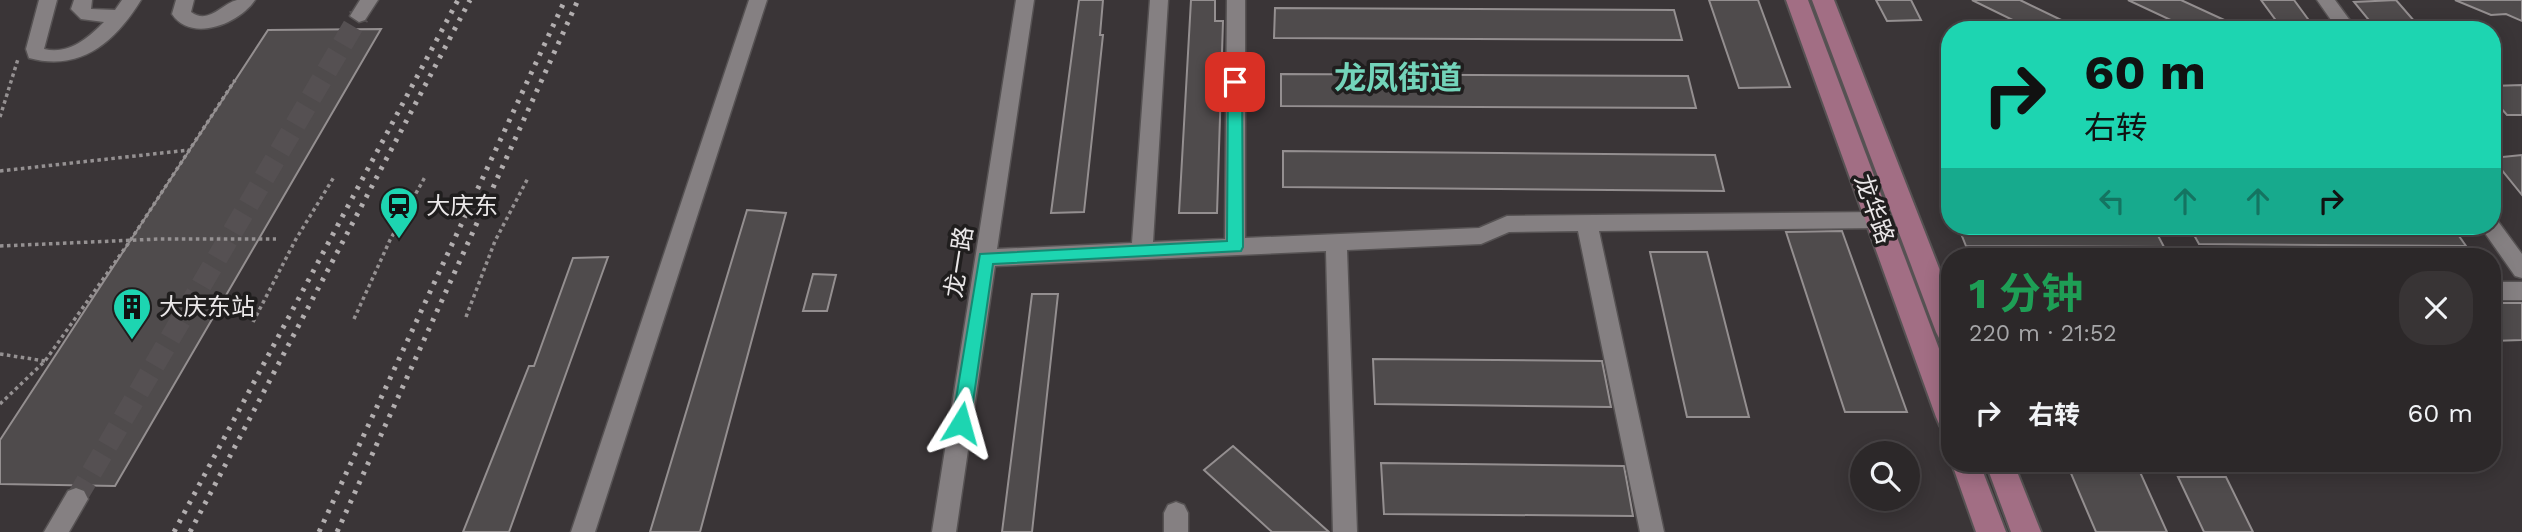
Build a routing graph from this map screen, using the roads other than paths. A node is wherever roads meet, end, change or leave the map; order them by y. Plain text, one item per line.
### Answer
1 (48, 0) edge
2 (83, 0) edge
3 (132, 0) edge
4 (185, 0) edge
5 (246, 0) edge
6 (758, 0) edge
7 (1025, 0) edge
8 (1159, 0) edge
9 (1236, 0) edge
10 (1797, 0) edge
11 (1823, 0) edge
12 (2326, 0) edge
13 (120, 16) junction
14 (2341, 21) edge
15 (1878, 220) junction
16 (1587, 223) junction
17 (2497, 235) edge
18 (1336, 242) junction
19 (1235, 247) junction
20 (1142, 251) junction
21 (986, 258) junction
22 (2522, 270) edge
23 (1941, 289) edge
24 (1904, 291) junction
25 (1941, 291) edge
26 (2501, 291) edge
27 (2522, 291) edge
28 (1941, 392) edge
29 (1969, 472) edge
30 (2003, 472) edge
31 (76, 499) tunnel mouth
32 (56, 532) edge
33 (583, 532) edge
34 (944, 532) edge
35 (1345, 532) edge
36 (1652, 532) edge
37 (1991, 532) edge
38 (2026, 532) edge

1 - 13 street
2 - 13 street
3 - 13 street
4 - 5 street
6 - 33 street
7 - 21 street, 龙一路
8 - 20 street
9 - 19 street
10 - 15 main road, 龙华路
11 - 23 main road
12 - 14 street
15 - 16 street
15 - 24 main road, 龙华路
16 - 18 street
16 - 36 street
17 - 22 street
18 - 19 street
18 - 35 street
19 - 20 street
20 - 21 street
21 - 34 street, 龙一路
24 - 25 street
24 - 28 main road, 龙华路
26 - 27 street
29 - 37 main road
30 - 38 main road
31 - 32 street

